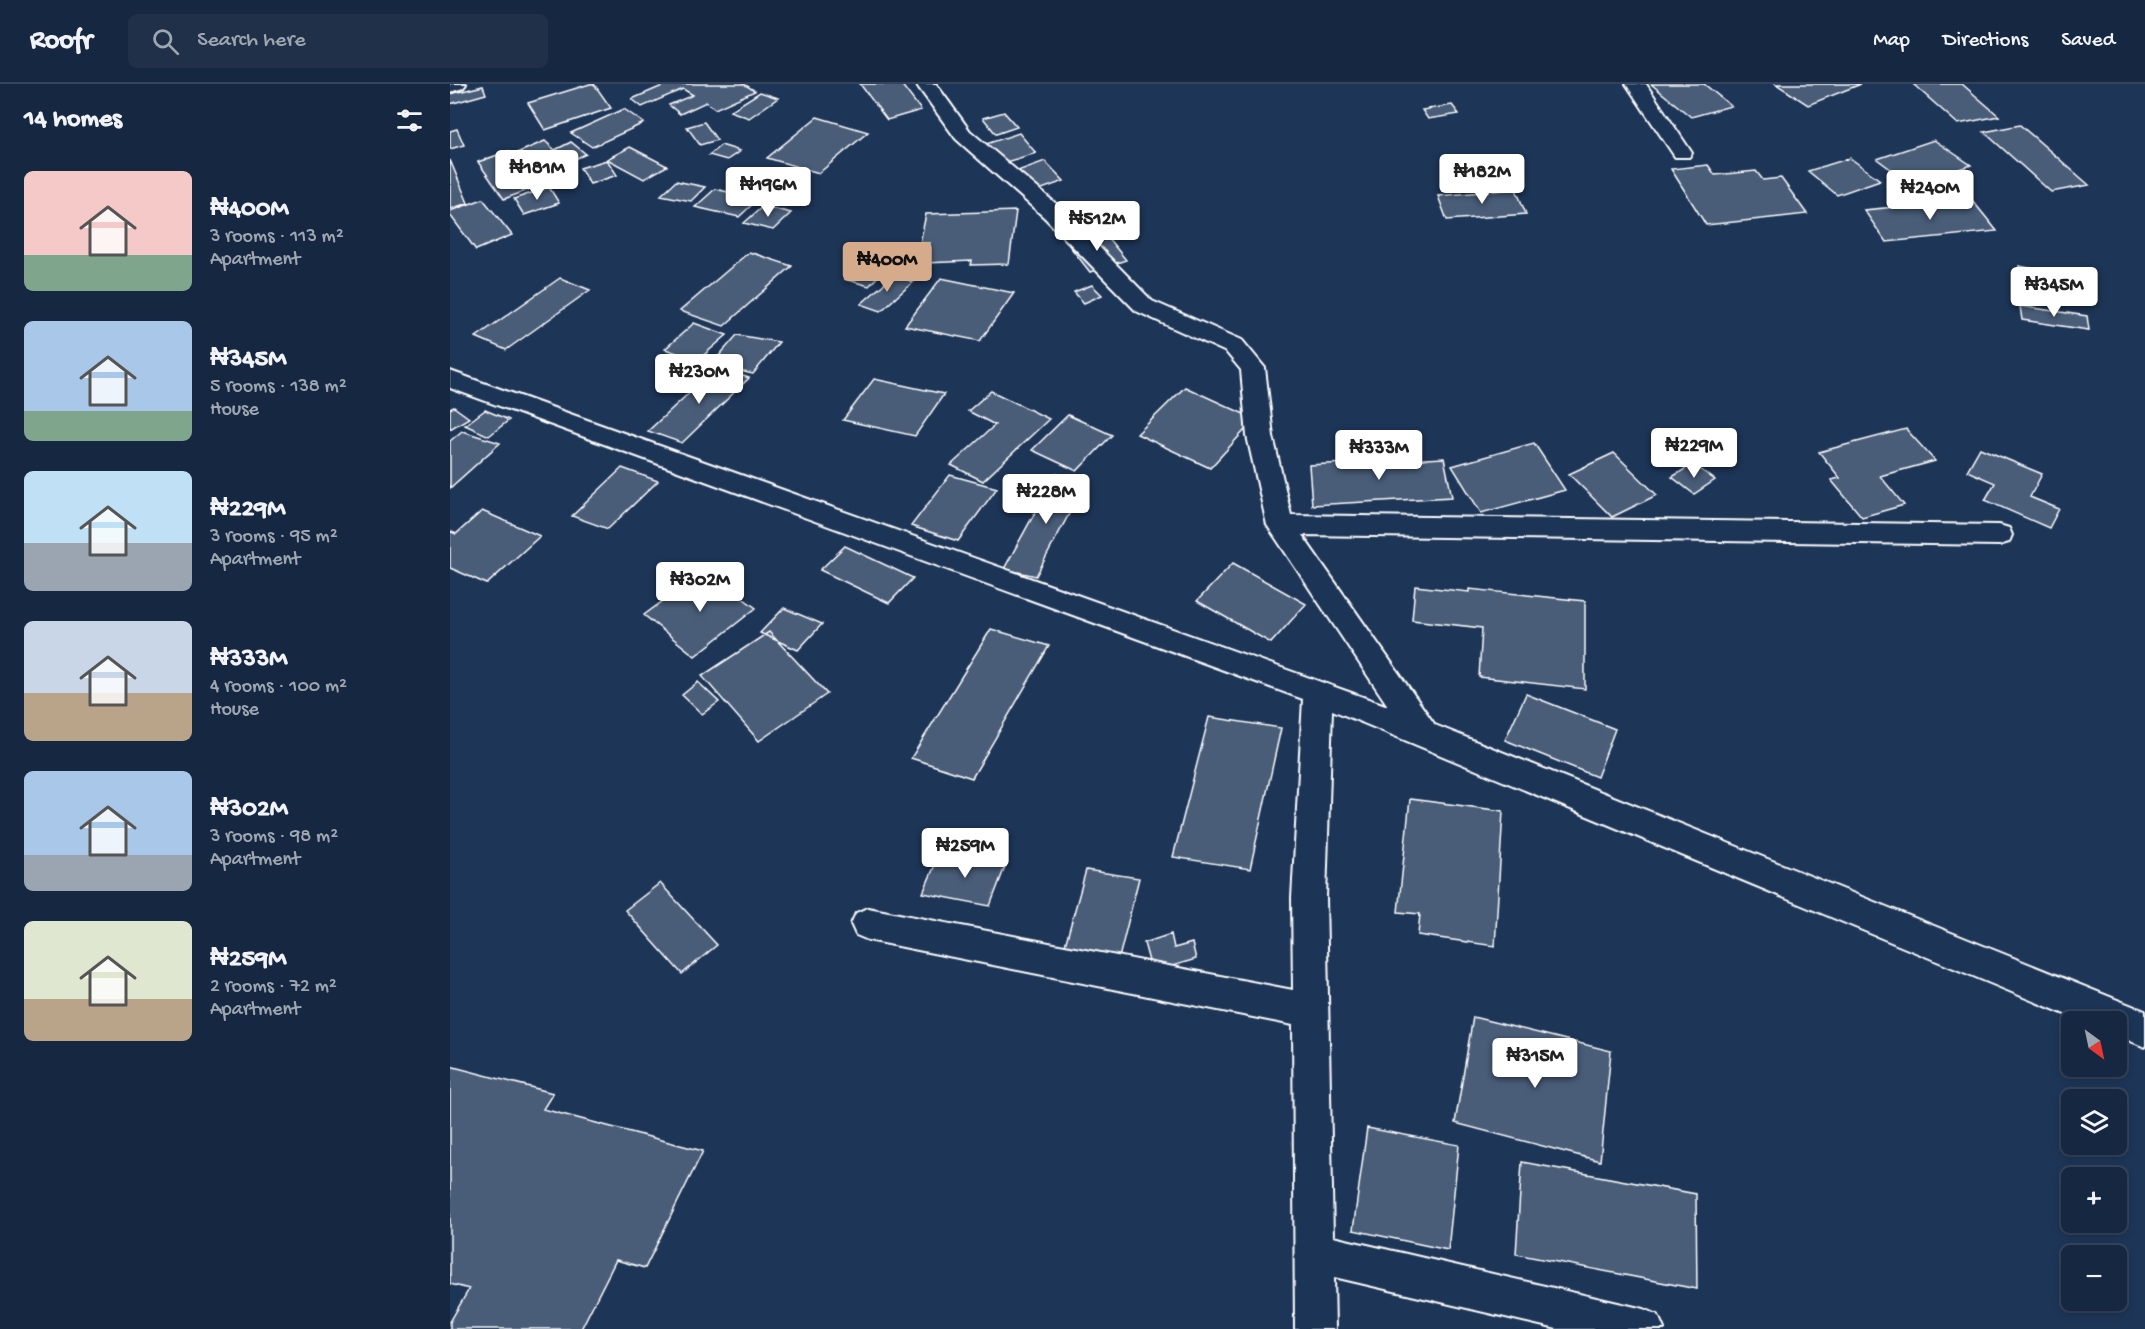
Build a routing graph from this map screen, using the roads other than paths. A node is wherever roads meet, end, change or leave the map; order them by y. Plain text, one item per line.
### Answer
1 (456, 84) edge
2 (926, 84) edge
3 (1636, 84) edge
4 (450, 86) edge
5 (1682, 153) dead end
6 (450, 379) edge
7 (1280, 525) junction
8 (1999, 535) dead end
9 (1318, 692) junction
10 (1424, 734) junction
11 (868, 924) dead end
12 (1311, 1011) junction
13 (2145, 1029) edge
14 (1314, 1252) junction
15 (1315, 1329) edge
16 (1644, 1329) edge

1 - 4 street
2 - 7 street
3 - 5 street
6 - 9 street
7 - 8 street
7 - 10 street
9 - 10 street
9 - 12 street
10 - 13 street
11 - 12 street
12 - 14 street
14 - 15 street
14 - 16 street

